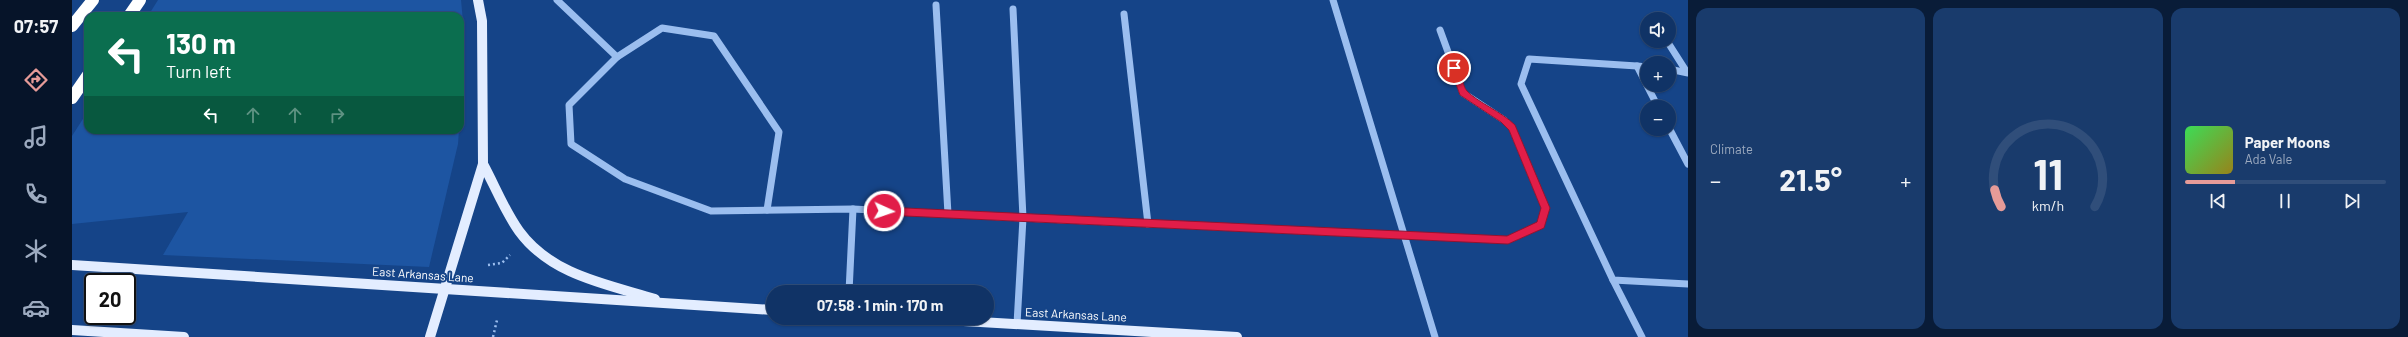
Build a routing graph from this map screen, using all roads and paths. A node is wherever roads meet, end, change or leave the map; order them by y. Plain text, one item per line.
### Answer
1 (93, 0) edge
2 (140, 0) edge
3 (478, 0) edge
4 (557, 0) edge
5 (1333, 0) edge
6 (936, 5) dead end
7 (1013, 9) dead end
8 (132, 12) edge
9 (1124, 14) dead end
10 (72, 26) edge
11 (1440, 30) dead end
12 (1672, 48) edge
13 (617, 57) junction
14 (1637, 66) junction
15 (1640, 66) edge
16 (1676, 70) edge
17 (1687, 72) edge
18 (84, 81) edge
19 (72, 98) edge
20 (1654, 100) edge
21 (1673, 136) edge
22 (483, 164) junction
23 (1688, 164) edge
24 (853, 209) junction
25 (767, 210) junction
26 (948, 214) junction
27 (1023, 218) junction
28 (1148, 224) junction
29 (1404, 236) junction
30 (512, 254) dead end
31 (72, 265) edge
32 (488, 265) dead end
33 (1613, 280) junction
34 (1688, 284) edge
35 (849, 285) edge
36 (445, 289) junction
37 (670, 303) junction
38 (766, 310) edge
39 (497, 320) dead end
40 (994, 323) edge
41 (1017, 324) junction
42 (77, 331) edge
43 (184, 337) edge
44 (430, 337) edge
45 (493, 337) edge
46 (1237, 337) edge
47 (1435, 337) edge
48 (1642, 337) edge

1 - 10 highway
2 - 8 highway
3 - 22 main road
4 - 13 lane
5 - 29 lane
6 - 26 lane
7 - 27 lane
9 - 28 lane
11 - 29 lane
12 - 17 lane
13 - 25 lane
13 - 25 lane
14 - 15 lane
14 - 20 lane
14 - 33 lane
16 - 17 lane
18 - 19 highway
21 - 23 lane
22 - 36 main road
22 - 37 main road
24 - 25 lane
24 - 26 lane
24 - 35 lane
26 - 27 lane
27 - 28 lane
27 - 41 lane
28 - 29 lane
29 - 47 lane
30 - 32 path
31 - 36 main road, East Arkansas Lane
33 - 34 lane
33 - 48 lane
36 - 37 main road, East Arkansas Lane
36 - 44 main road
37 - 38 main road, East Arkansas Lane
39 - 45 path
40 - 41 main road, East Arkansas Lane
41 - 46 main road, East Arkansas Lane
42 - 43 main road

